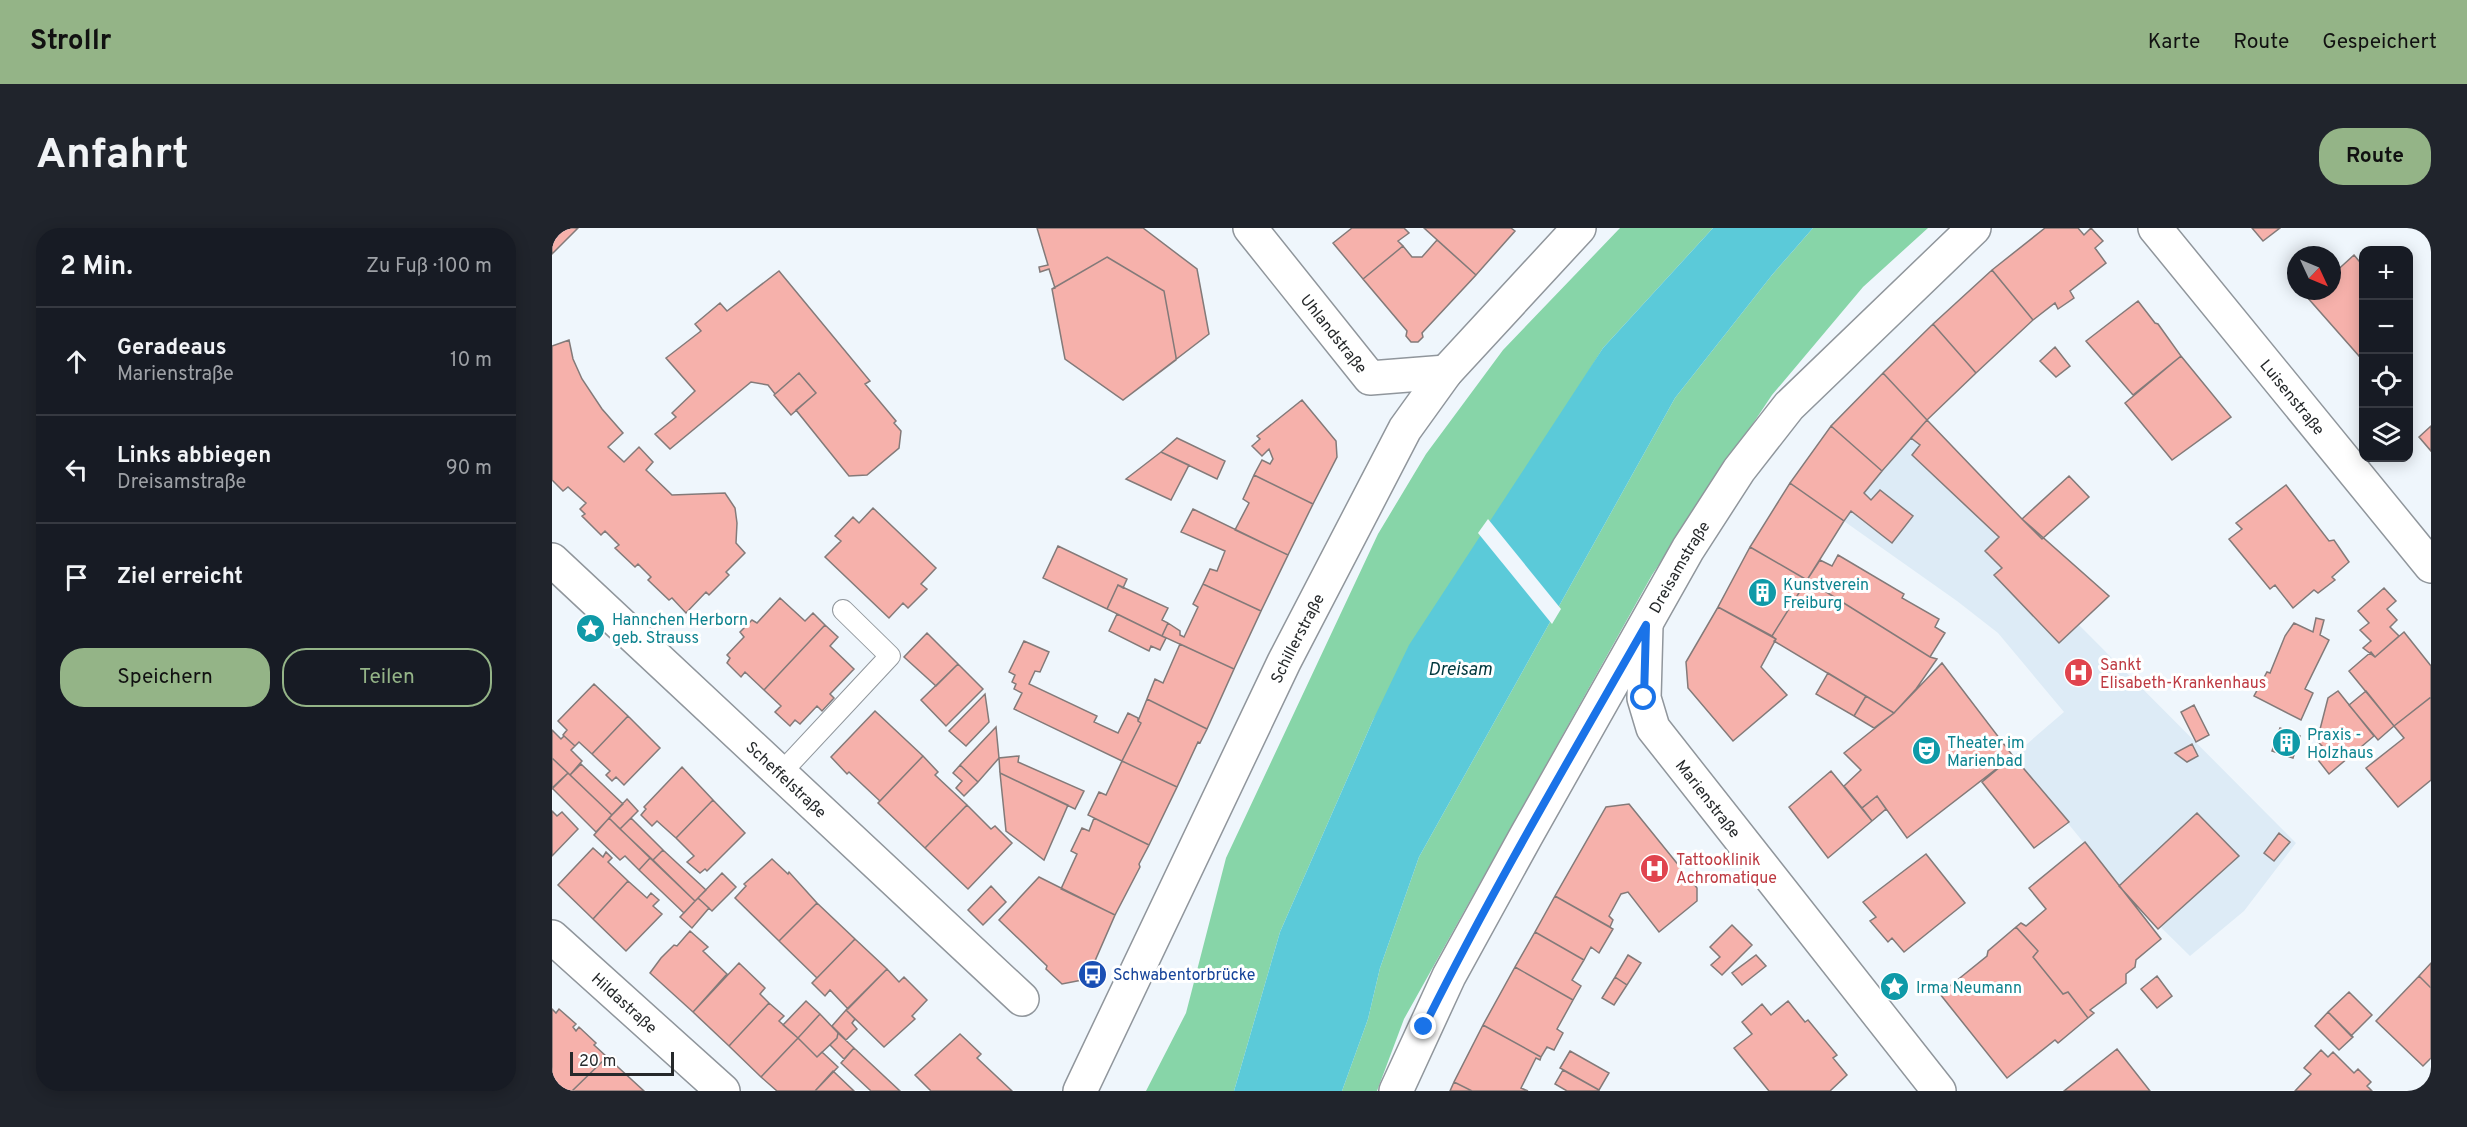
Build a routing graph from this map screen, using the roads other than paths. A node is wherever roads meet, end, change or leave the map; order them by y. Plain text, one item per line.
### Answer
1 (1250, 228) edge
2 (1579, 228) edge
3 (1974, 228) edge
4 (2155, 228) edge
5 (1446, 372) junction
6 (552, 561) edge
7 (2431, 566) edge
8 (843, 610) dead end
9 (1646, 625) junction
10 (780, 774) junction
11 (552, 937) edge
12 (1022, 999) dead end
13 (723, 1091) edge
14 (1080, 1091) edge
15 (1396, 1091) edge
16 (1939, 1091) edge

1 - 5 street, Uhlandstraße
2 - 5 street, Schillerstraße
3 - 9 street, Dreisamstraße
4 - 7 street, Luisenstraße
5 - 14 street, Schillerstraße
6 - 10 street, Scheffelstraße
8 - 10 lane
9 - 15 street, Dreisamstraße
9 - 16 street, Marienstraße
10 - 12 street, Scheffelstraße
11 - 13 street, Hildastraße

